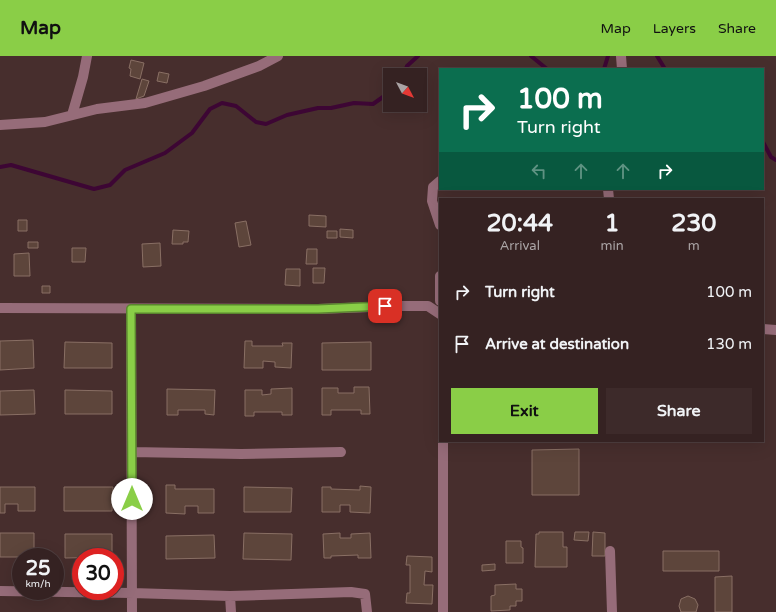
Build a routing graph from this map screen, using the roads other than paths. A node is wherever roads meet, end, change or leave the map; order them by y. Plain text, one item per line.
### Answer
1 (87, 56) edge
2 (278, 56) edge
3 (621, 56) edge
4 (622, 68) edge
5 (72, 115) junction
6 (0, 125) edge
7 (439, 182) edge
8 (439, 222) edge
9 (0, 308) edge
10 (131, 309) junction
11 (439, 313) edge
12 (764, 329) edge
13 (776, 330) edge
14 (444, 442) edge
15 (132, 452) junction
16 (341, 452) dead end
17 (610, 551) dead end
18 (0, 591) edge
19 (132, 593) junction
20 (230, 596) junction
21 (132, 612) edge
22 (231, 612) edge
23 (367, 612) edge
24 (444, 612) edge
25 (612, 612) edge

1 - 5 street
2 - 5 street
3 - 4 street
5 - 6 street
7 - 8 street
9 - 10 street
10 - 11 street
10 - 15 street
12 - 13 street
14 - 24 street
15 - 16 street
15 - 19 street
17 - 25 street
18 - 19 street
19 - 20 street
19 - 21 street
20 - 22 street
20 - 23 street

